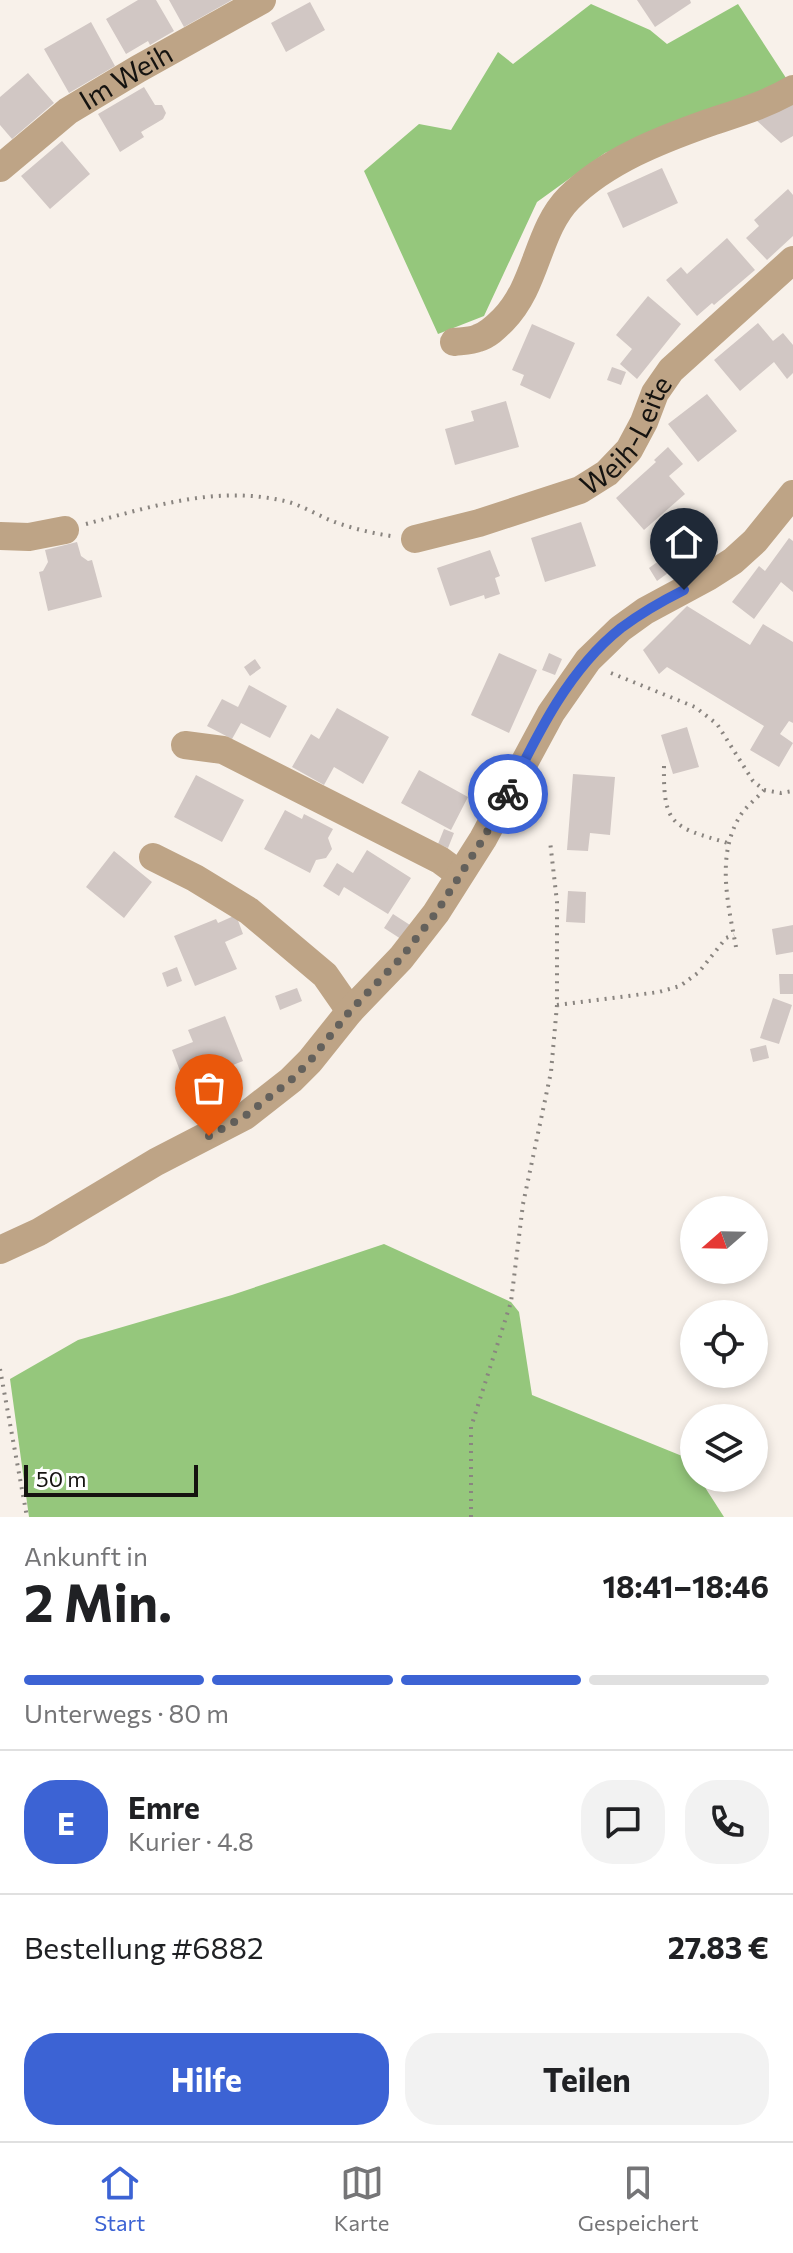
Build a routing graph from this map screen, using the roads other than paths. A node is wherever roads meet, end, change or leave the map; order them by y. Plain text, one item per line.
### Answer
1 (262, 0) edge
2 (793, 89) edge
3 (0, 168) edge
4 (793, 260) edge
5 (454, 342) dead end
6 (793, 494) edge
7 (65, 530) road end
8 (0, 536) edge
9 (415, 539) road end
10 (185, 745) dead end
11 (153, 857) dead end
12 (459, 874) junction
13 (350, 1011) junction
14 (0, 1250) edge

1 - 3 street, Im Weih
2 - 5 street
4 - 9 street, Weih-Leite
6 - 12 street
7 - 8 street
10 - 12 street
11 - 13 street
12 - 13 street
13 - 14 street

